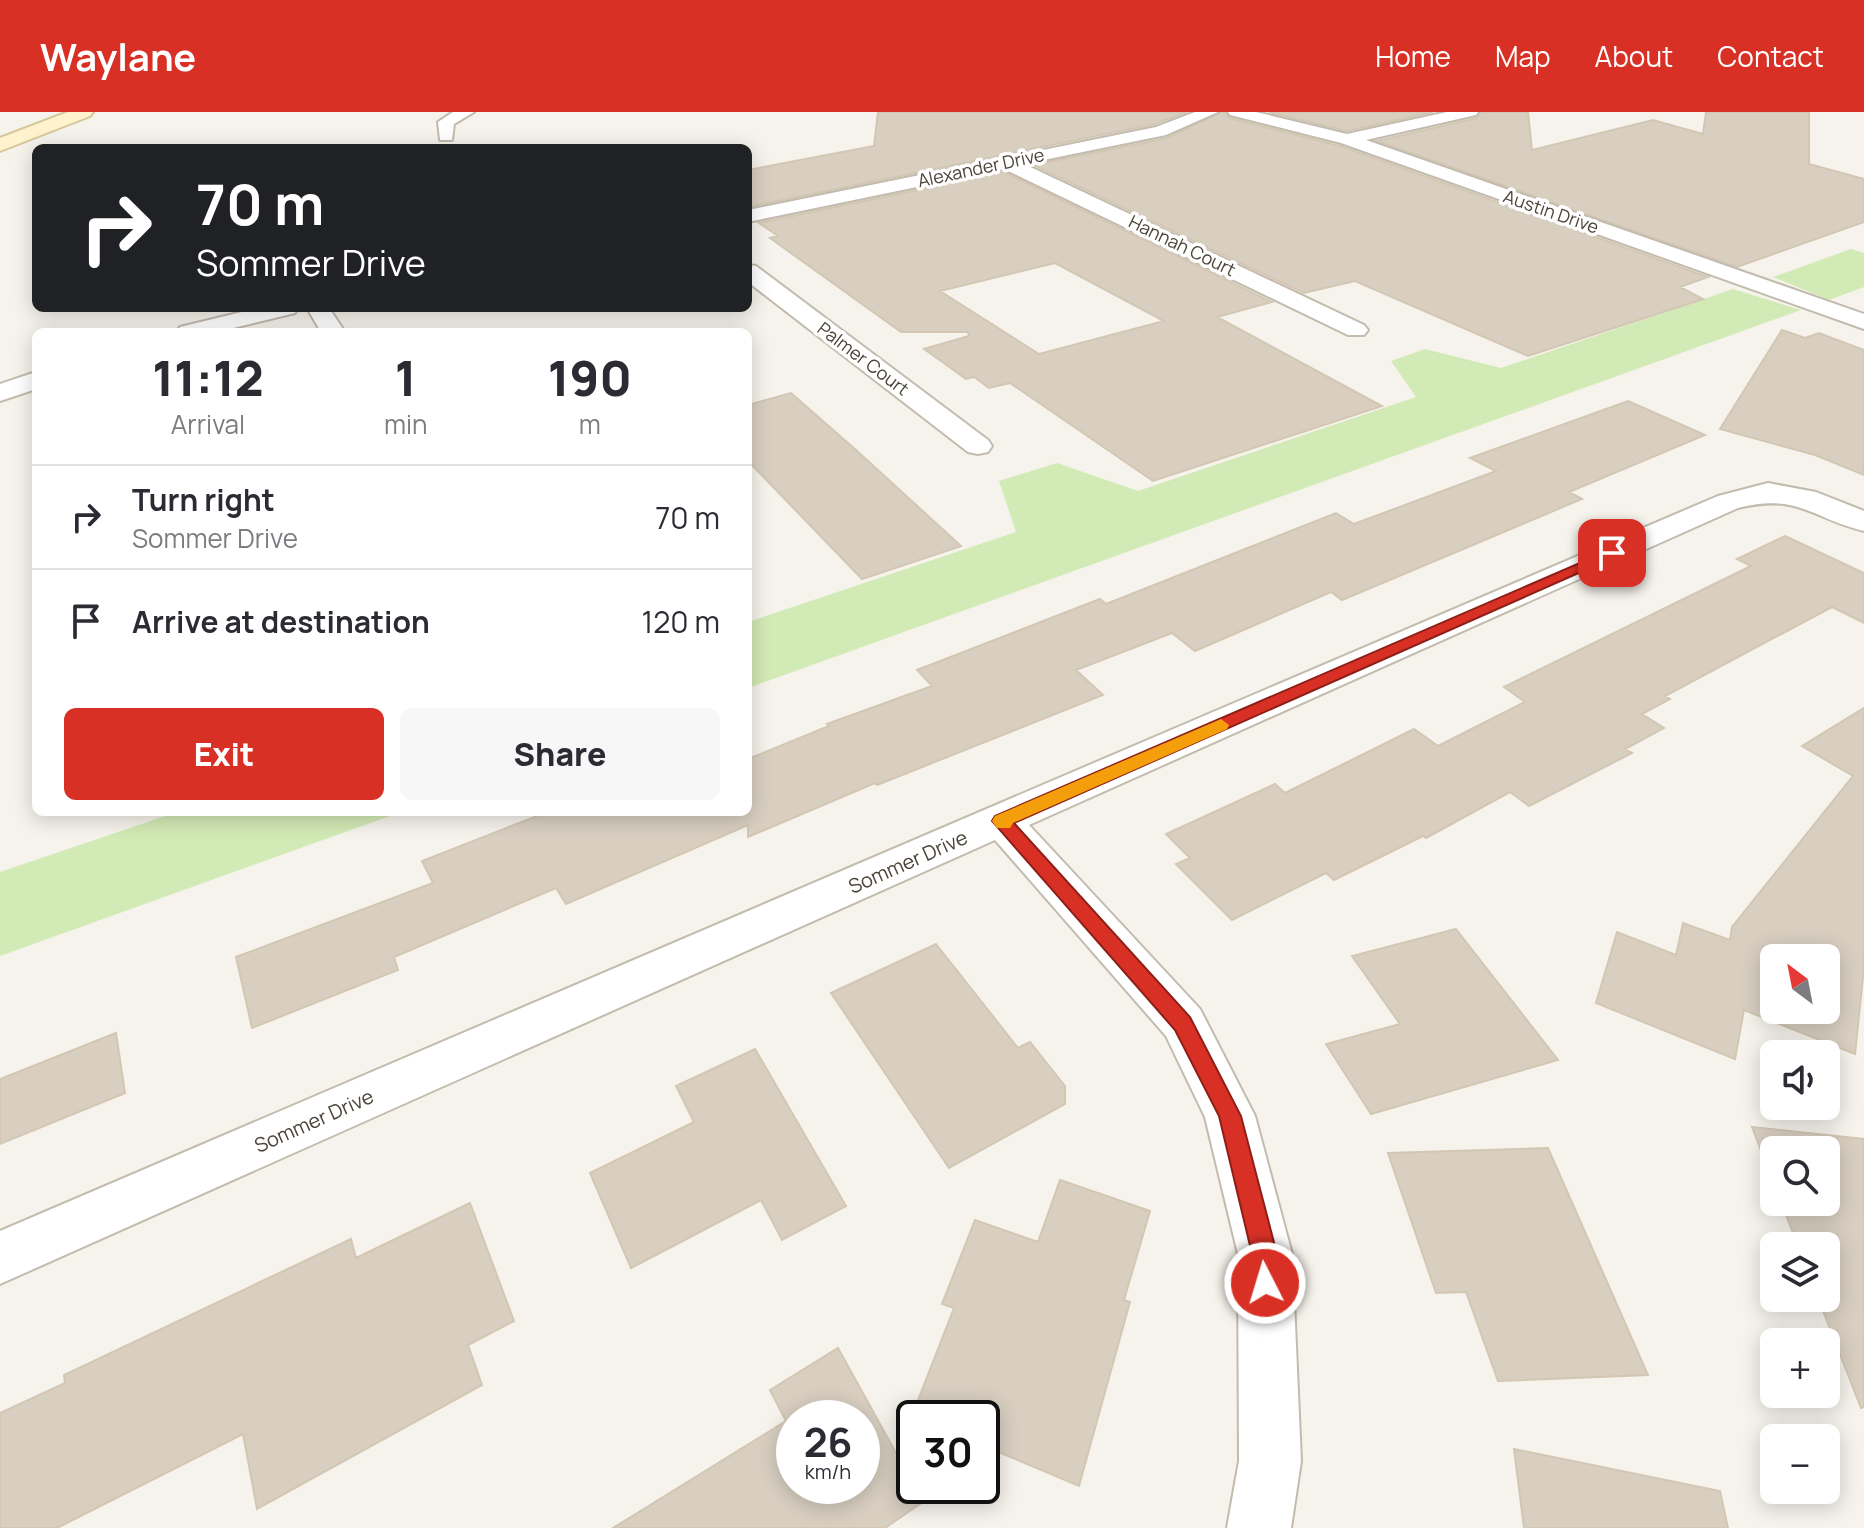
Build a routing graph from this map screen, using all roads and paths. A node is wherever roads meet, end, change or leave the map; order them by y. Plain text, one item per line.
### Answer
1 (84, 112) edge
2 (466, 112) edge
3 (1210, 112) edge
4 (1236, 112) edge
5 (1470, 112) edge
6 (446, 136) dead end
7 (1347, 139) junction
8 (0, 145) edge
9 (1007, 163) junction
10 (752, 215) edge
11 (752, 274) edge
12 (270, 312) edge
13 (1864, 322) edge
14 (204, 328) edge
15 (1356, 330) dead end
16 (32, 381) edge
17 (0, 393) edge
18 (978, 446) dead end
19 (1864, 522) edge
20 (1001, 821) junction
21 (0, 1258) edge
22 (1259, 1528) edge

1 - 8 street
2 - 6 street
3 - 9 street, Alexander Drive
4 - 7 street, Austin Drive
5 - 7 street
7 - 13 street, Austin Drive
9 - 10 street, Alexander Drive
9 - 15 street, Hannah Court
11 - 18 street, Palmer Court
12 - 14 street
16 - 17 street
19 - 20 street, Sommer Drive
20 - 21 street, Sommer Drive
20 - 22 street

